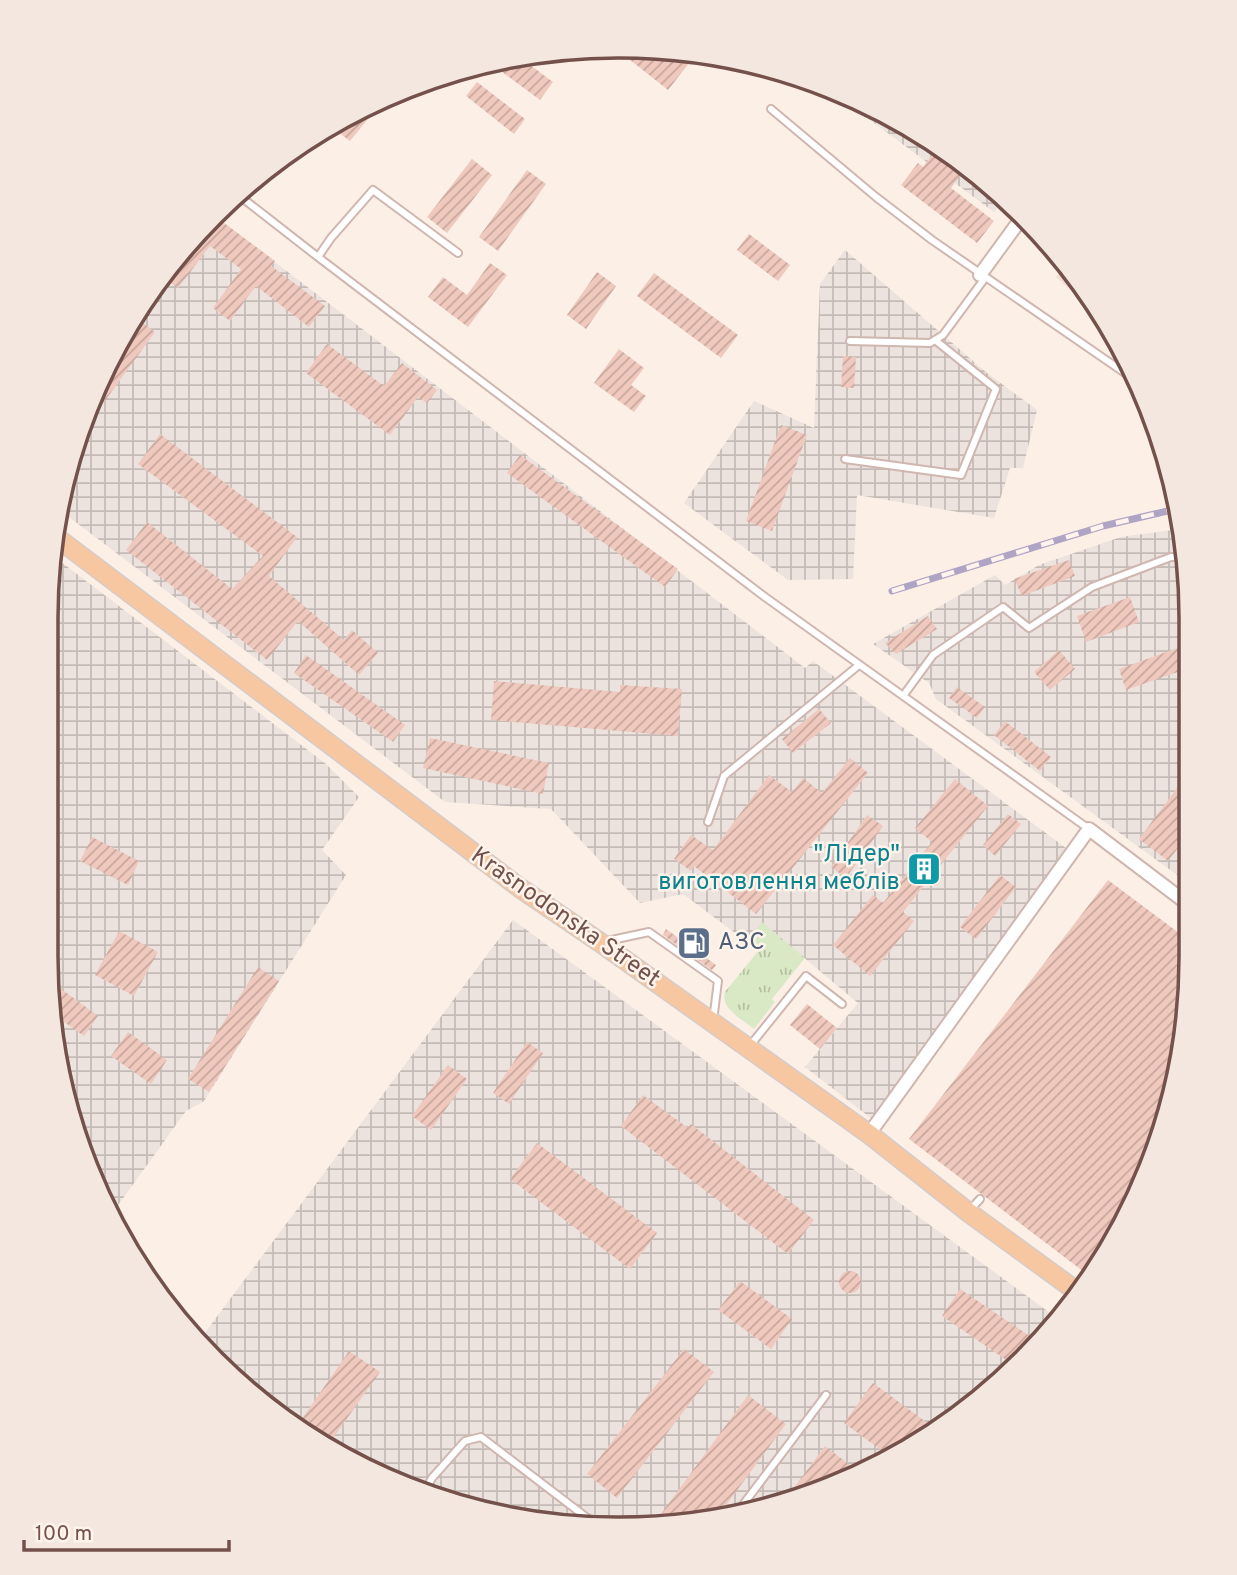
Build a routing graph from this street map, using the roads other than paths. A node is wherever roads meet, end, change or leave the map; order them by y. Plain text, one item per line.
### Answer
1 (771, 109) dead end
2 (246, 200) edge
3 (1017, 225) edge
4 (458, 253) dead end
5 (318, 257) junction
6 (983, 277) junction
7 (935, 340) junction
8 (850, 341) dead end
9 (1121, 371) edge
10 (845, 459) dead end
11 (63, 543) edge
12 (1175, 556) edge
13 (859, 665) junction
14 (903, 696) junction
15 (708, 822) dead end
16 (1089, 829) junction
17 (1179, 897) edge
18 (601, 943) junction
19 (842, 1004) dead end
20 (713, 1023) junction
21 (747, 1048) junction
22 (869, 1133) junction
23 (980, 1199) dead end
24 (968, 1212) junction
25 (1071, 1287) edge
26 (826, 1395) dead end
27 (429, 1484) edge
28 (745, 1502) edge
29 (585, 1516) edge

1 - 6 lane
2 - 5 lane
3 - 6 street
4 - 5 lane
5 - 13 lane
6 - 7 lane
6 - 9 lane
7 - 8 lane
7 - 10 lane
11 - 18 main road, Krasnodonska Street
12 - 14 lane
13 - 14 lane
13 - 15 lane
14 - 16 lane
16 - 17 street
16 - 22 street
18 - 20 main road, Krasnodonska Street
18 - 20 lane
19 - 21 lane
20 - 21 main road, Krasnodonska Street
21 - 22 main road, Krasnodonska Street
22 - 24 main road, Krasnodonska Street
23 - 24 lane
24 - 25 main road, Krasnodonska Street
26 - 28 lane
27 - 29 lane

